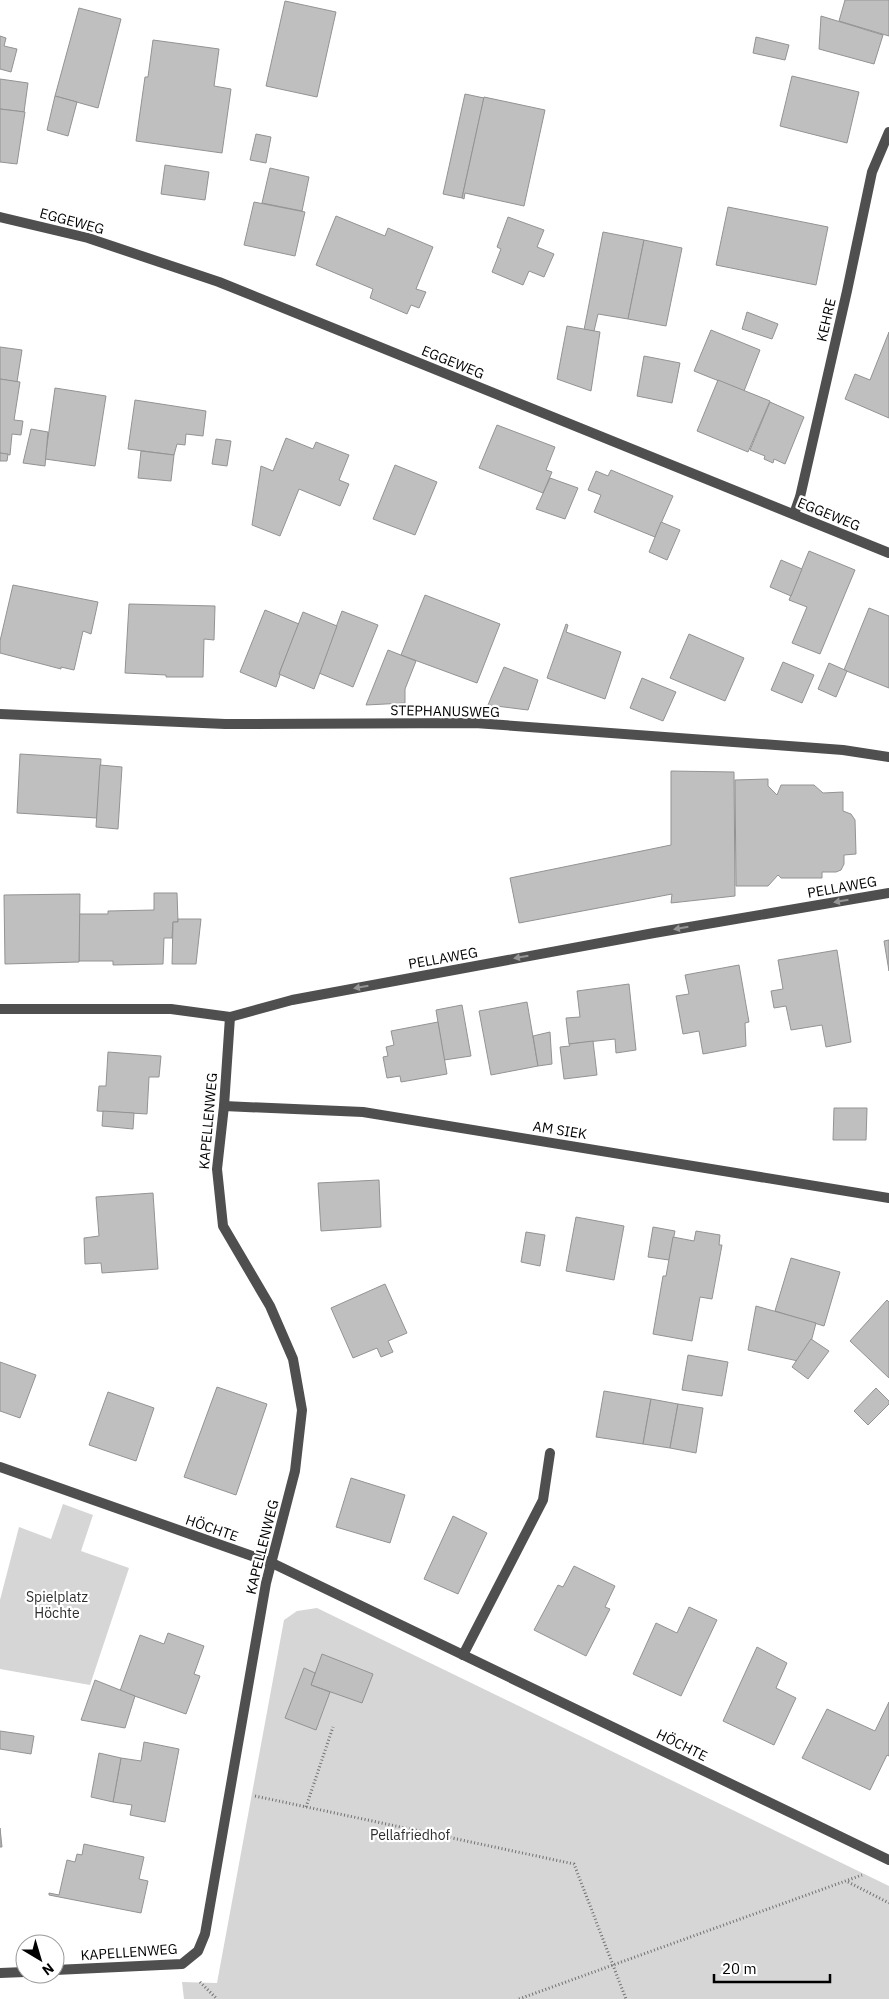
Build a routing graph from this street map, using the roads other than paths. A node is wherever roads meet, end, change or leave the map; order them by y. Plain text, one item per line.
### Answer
1 (889, 132) edge
2 (0, 217) edge
3 (794, 514) junction
4 (889, 553) edge
5 (0, 714) edge
6 (889, 756) edge
7 (889, 892) edge
8 (0, 1009) edge
9 (230, 1017) junction
10 (224, 1106) junction
11 (889, 1198) edge
12 (550, 1453) dead end
13 (0, 1467) edge
14 (272, 1563) junction
15 (463, 1655) junction
16 (889, 1860) edge
17 (65, 1970) edge
18 (15, 1972) edge
19 (0, 1973) edge

1 - 3 street, KEHRE
2 - 3 street, EGGEWEG
3 - 4 street, EGGEWEG
5 - 6 street, STEPHANUSWEG
7 -> 9 street, PELLAWEG
8 - 9 street, PELLAWEG
9 - 10 street, KAPELLENWEG
10 - 11 street, AM SIEK
10 - 14 street, KAPELLENWEG
12 - 15 street
13 - 14 street, HÖCHTE
14 - 15 street, HÖCHTE
14 - 17 street, KAPELLENWEG
15 - 16 street, HÖCHTE
18 - 19 street

